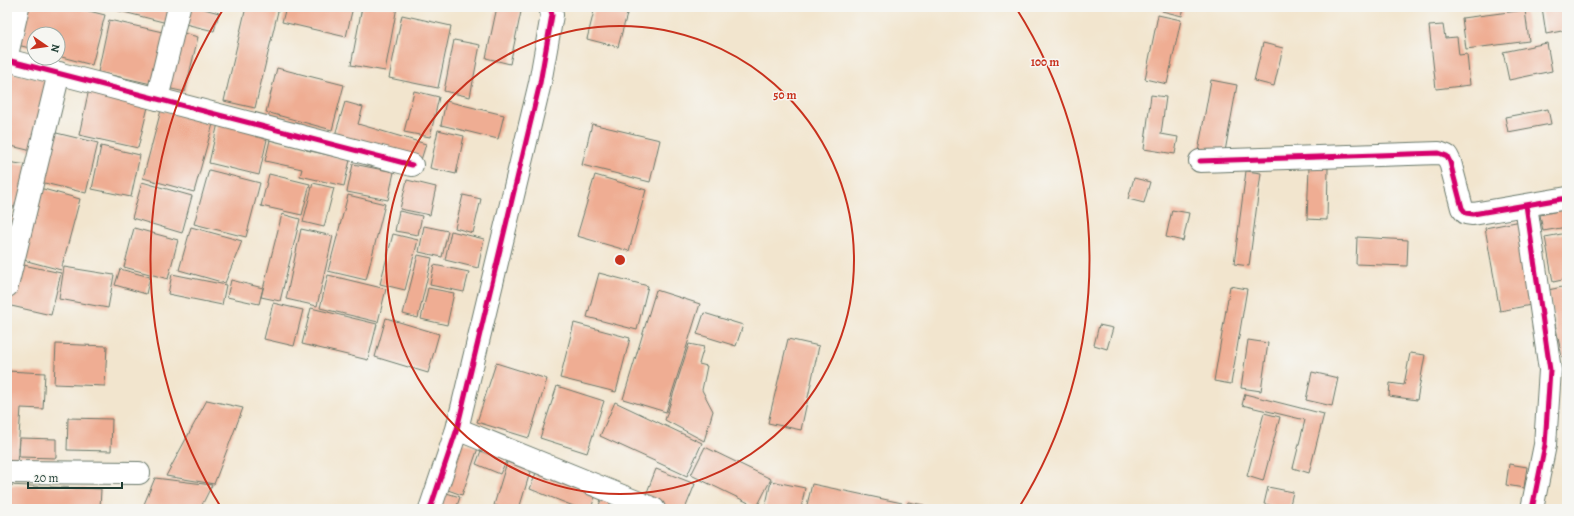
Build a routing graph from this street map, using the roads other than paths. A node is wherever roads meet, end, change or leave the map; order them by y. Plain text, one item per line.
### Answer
1 (18, 7) edge
2 (179, 7) edge
3 (550, 7) edge
4 (7, 55) edge
5 (7, 60) edge
6 (59, 73) junction
7 (157, 99) junction
8 (1200, 161) dead end
9 (412, 165) dead end
10 (1567, 198) edge
11 (1526, 205) junction
12 (7, 286) edge
13 (457, 429) junction
14 (7, 472) edge
15 (139, 473) dead end
16 (430, 509) edge
17 (654, 509) edge
18 (1532, 509) edge

1 - 4 street
2 - 7 street
3 - 13 street
5 - 6 street
6 - 7 street
6 - 12 street
7 - 9 street
8 - 11 street
10 - 11 street
11 - 18 street
13 - 16 street
13 - 17 street
14 - 15 street

